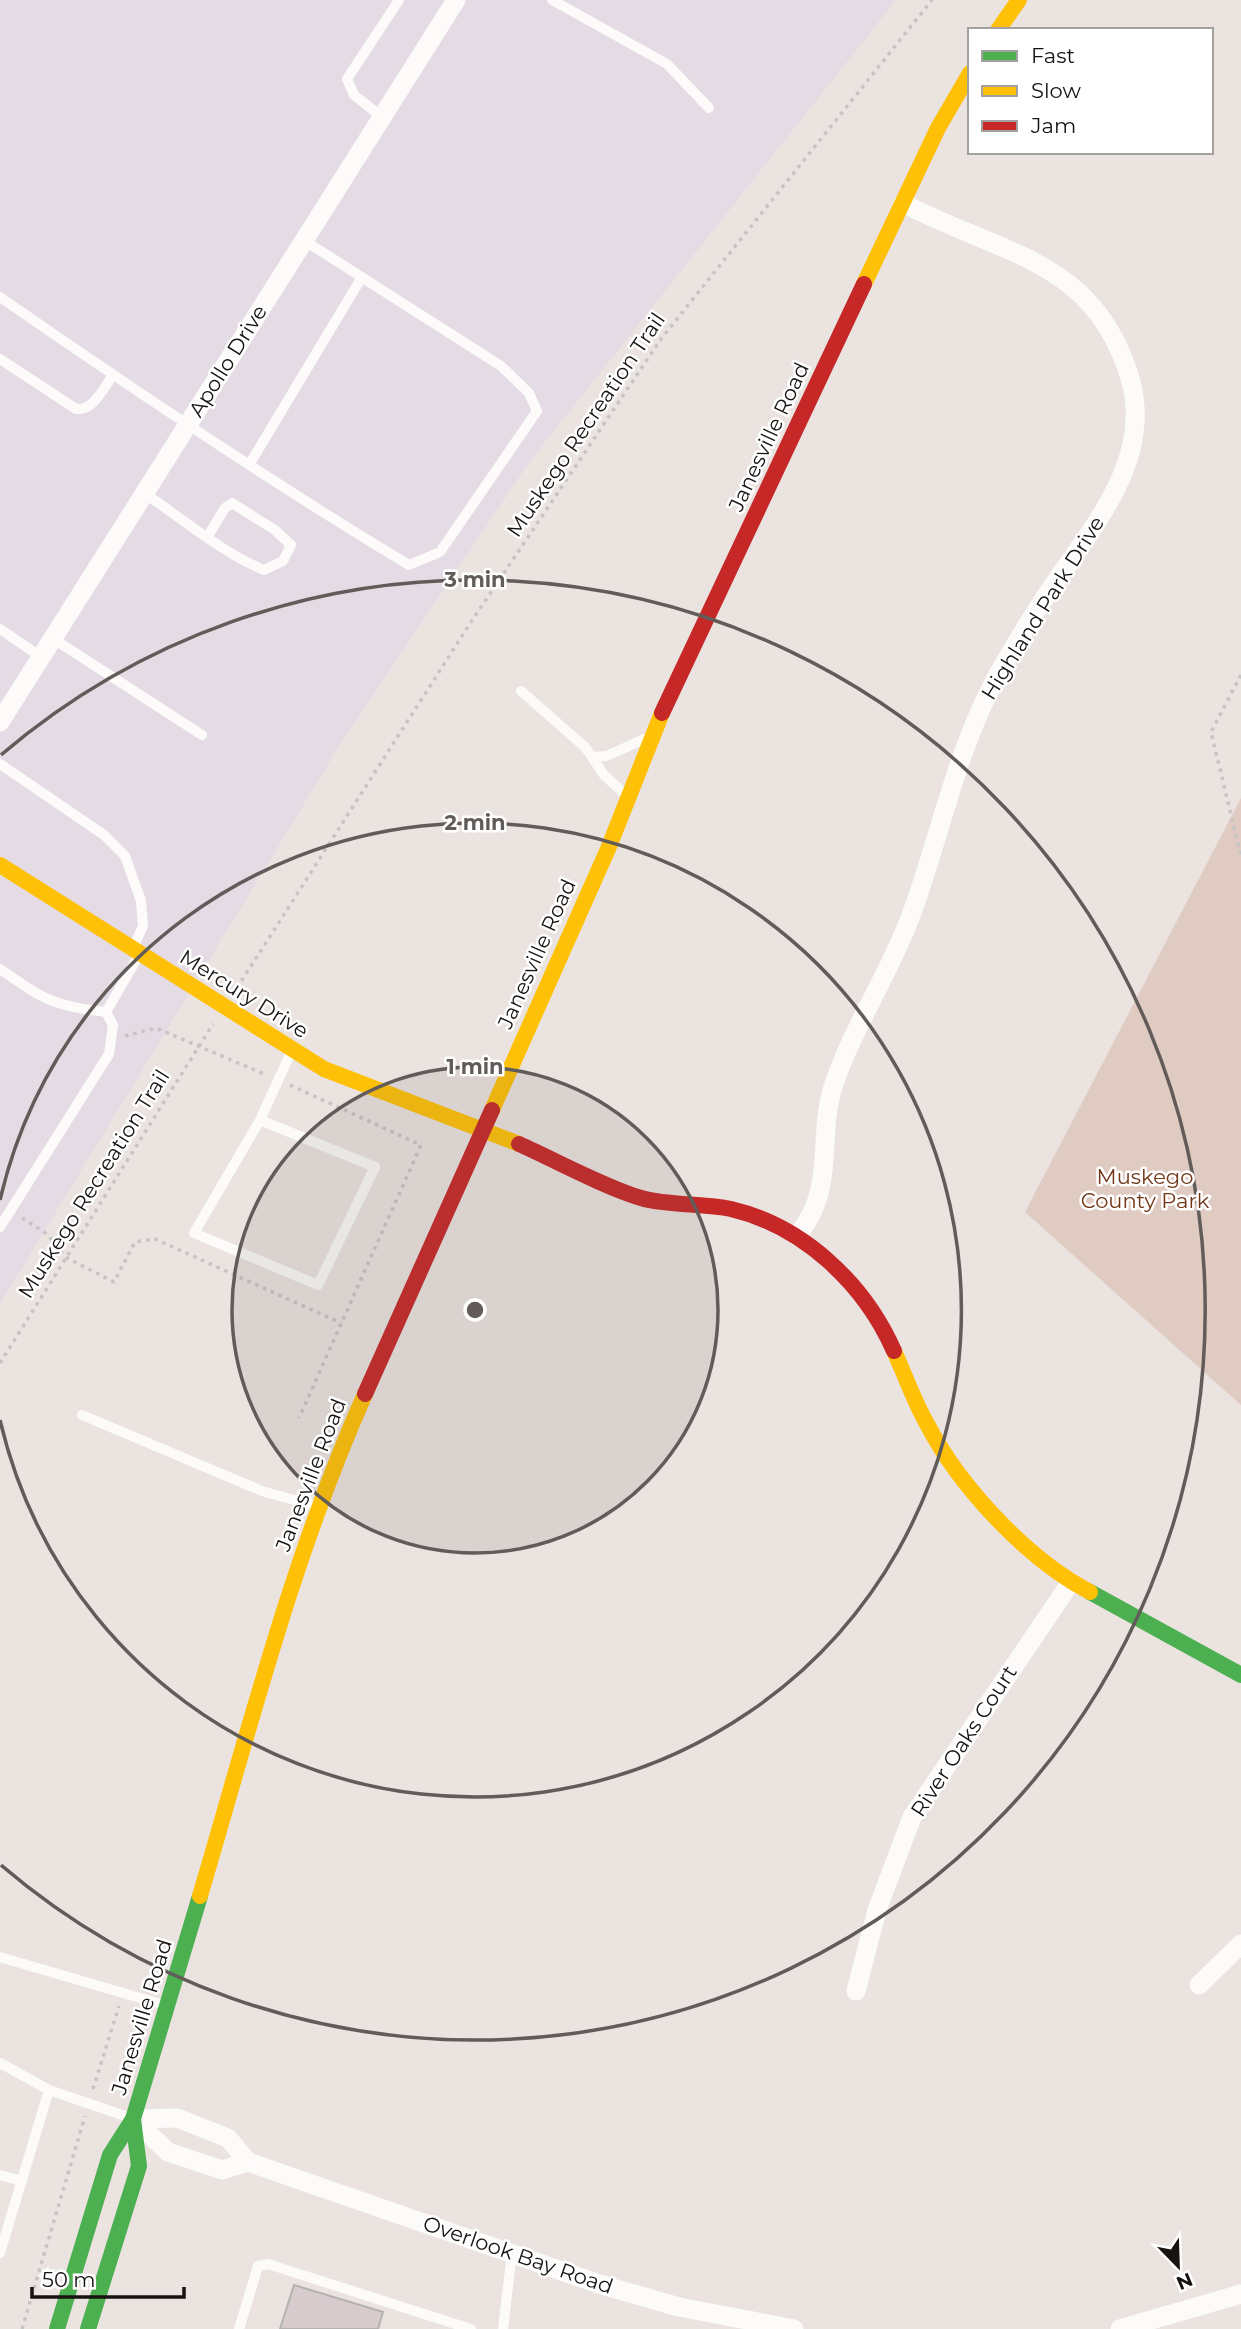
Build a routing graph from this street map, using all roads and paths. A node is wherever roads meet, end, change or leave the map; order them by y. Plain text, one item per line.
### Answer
1 (399, 0) edge
2 (456, 0) edge
3 (552, 0) edge
4 (932, 0) edge
5 (1019, 0) edge
6 (999, 28) edge
7 (968, 77) edge
8 (709, 108) dead end
9 (382, 117) junction
10 (903, 203) junction
11 (305, 240) junction
12 (362, 277) junction
13 (0, 297) edge
14 (0, 359) edge
15 (113, 375) junction
16 (187, 426) junction
17 (249, 464) junction
18 (144, 493) junction
19 (208, 536) junction
20 (0, 629) edge
21 (52, 638) junction
22 (41, 657) junction
23 (1241, 675) edge
24 (521, 691) dead end
25 (0, 722) edge
26 (202, 735) dead end
27 (651, 736) junction
28 (592, 757) junction
29 (0, 764) edge
30 (629, 798) junction
31 (1241, 856) edge
32 (0, 865) edge
33 (136, 951) junction
34 (0, 970) edge
35 (231, 998) dead end
36 (106, 1012) junction
37 (215, 1022) dead end
38 (111, 1042) junction
39 (199, 1046) junction
40 (293, 1050) junction
41 (279, 1080) junction
42 (260, 1120) junction
43 (482, 1127) junction
44 (6, 1217) junction
45 (0, 1227) edge
46 (798, 1236) junction
47 (66, 1258) junction
48 (341, 1323) junction
49 (0, 1363) edge
50 (82, 1415) dead end
51 (299, 1418) dead end
52 (320, 1507) junction
53 (1071, 1582) junction
54 (1241, 1675) edge
55 (1241, 1944) edge
56 (0, 1957) edge
57 (1199, 1985) dead end
58 (856, 1992) dead end
59 (123, 1994) junction
60 (168, 2006) junction
61 (0, 2063) edge
62 (49, 2090) junction
63 (89, 2103) junction
64 (133, 2119) junction
65 (248, 2162) junction
66 (0, 2175) edge
67 (22, 2181) junction
68 (0, 2251) edge
69 (512, 2253) junction
70 (1241, 2294) edge
71 (94, 2325) edge
72 (22, 2329) edge
73 (57, 2329) edge
74 (239, 2329) edge
75 (471, 2329) edge
76 (503, 2329) edge
77 (794, 2329) edge
78 (1120, 2329) edge
79 (1126, 2329) edge

1 - 9 lane
2 - 9 street, Apollo Drive
3 - 8 lane
4 - 35 path, Muskego Recreation Trail
5 - 6 main road
7 - 10 main road, Janesville Road
9 - 11 street, Apollo Drive
10 - 27 main road, Janesville Road
10 - 46 street, Highland Park Drive
11 - 12 lane
11 - 16 street, Apollo Drive
12 - 17 lane
12 - 17 lane
13 - 15 lane
14 - 15 lane
15 - 16 lane
16 - 17 lane
16 - 18 street, Apollo Drive
18 - 19 lane
18 - 21 street, Apollo Drive
19 - 19 lane
20 - 22 lane
21 - 22 street, Apollo Drive
21 - 26 lane
22 - 25 street, Apollo Drive
23 - 31 path
24 - 28 lane
27 - 28 lane
27 - 30 main road, Janesville Road
28 - 30 lane
29 - 33 lane
30 - 43 main road, Janesville Road
32 - 33 main road, Mercury Drive
33 - 36 lane
33 - 40 main road, Mercury Drive
34 - 36 lane
36 - 38 lane
37 - 39 path, Muskego Recreation Trail
38 - 39 path
38 - 44 lane
39 - 41 path
39 - 47 path, Muskego Recreation Trail
40 - 41 lane
40 - 43 main road, Mercury Drive
41 - 42 lane
41 - 48 path
42 - 42 lane
43 - 46 main road, Mercury Drive
43 - 52 main road, Janesville Road
44 - 45 lane
44 - 47 path
46 - 53 main road, Mercury Drive
47 - 48 path
47 - 49 path, Muskego Recreation Trail
48 - 51 path
50 - 52 lane
52 - 60 main road, Janesville Road
53 - 54 main road, Mercury Drive
53 - 58 street, River Oaks Court
55 - 57 street
56 - 59 lane
59 - 60 lane
59 - 63 path
60 - 64 main road, Janesville Road
61 - 62 lane
62 - 63 lane
62 - 67 lane
63 - 64 lane
63 - 72 path
64 - 65 street, Overlook Bay Road
64 - 65 street, Overlook Bay Road
64 - 71 main road, Janesville Road
64 - 73 main road, Janesville Road
65 - 69 street, Overlook Bay Road
66 - 67 lane
67 - 68 lane
69 - 76 lane
69 - 77 street, Overlook Bay Road
70 - 79 street
74 - 75 lane
78 - 79 street

